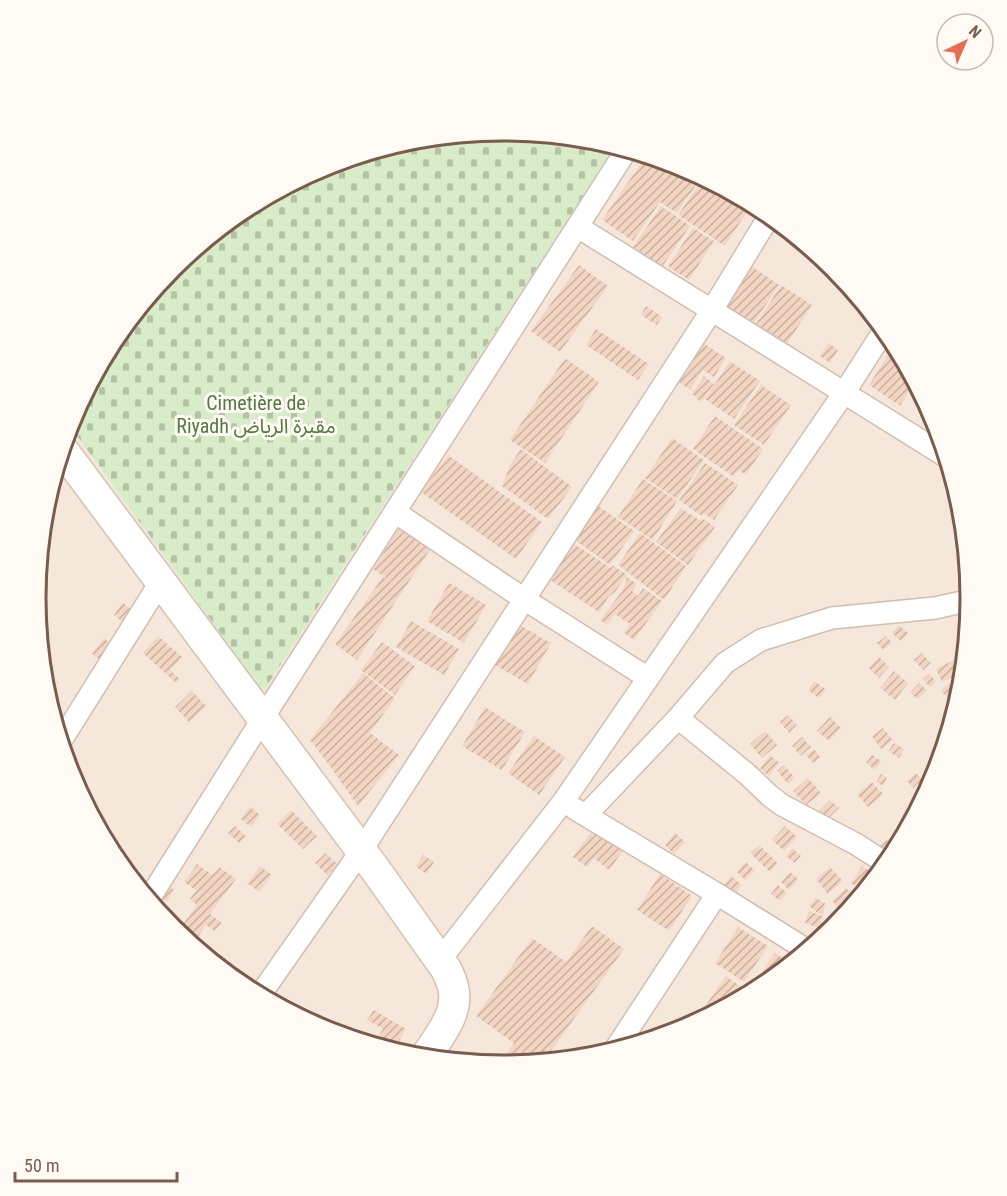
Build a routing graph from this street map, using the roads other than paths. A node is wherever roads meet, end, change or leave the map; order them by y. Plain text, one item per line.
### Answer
1 (622, 157) edge
2 (765, 223) edge
3 (578, 227) junction
4 (712, 310) junction
5 (879, 338) edge
6 (844, 393) junction
7 (936, 450) edge
8 (68, 461) edge
9 (395, 512) junction
10 (161, 581) junction
11 (524, 599) junction
12 (960, 602) edge
13 (648, 678) junction
14 (262, 718) junction
15 (678, 718) junction
16 (67, 732) edge
17 (563, 802) junction
18 (586, 815) junction
19 (361, 851) junction
20 (878, 858) edge
21 (153, 891) edge
22 (717, 894) junction
23 (800, 946) edge
24 (440, 960) junction
25 (265, 988) edge
26 (622, 1039) edge
27 (431, 1049) edge

1 - 3 street
2 - 4 street
3 - 4 street
3 - 9 street
4 - 6 street
4 - 11 street
5 - 6 street
6 - 7 street
6 - 13 street
8 - 10 street
9 - 11 street
9 - 14 street
10 - 14 street
10 - 16 street
11 - 13 street
11 - 19 street
12 - 15 street
13 - 17 street
14 - 19 street
14 - 21 street
15 - 18 street
15 - 20 street
17 - 18 street
17 - 24 street
18 - 22 street
19 - 24 street
19 - 25 street
22 - 23 street
22 - 26 street
24 - 27 street

